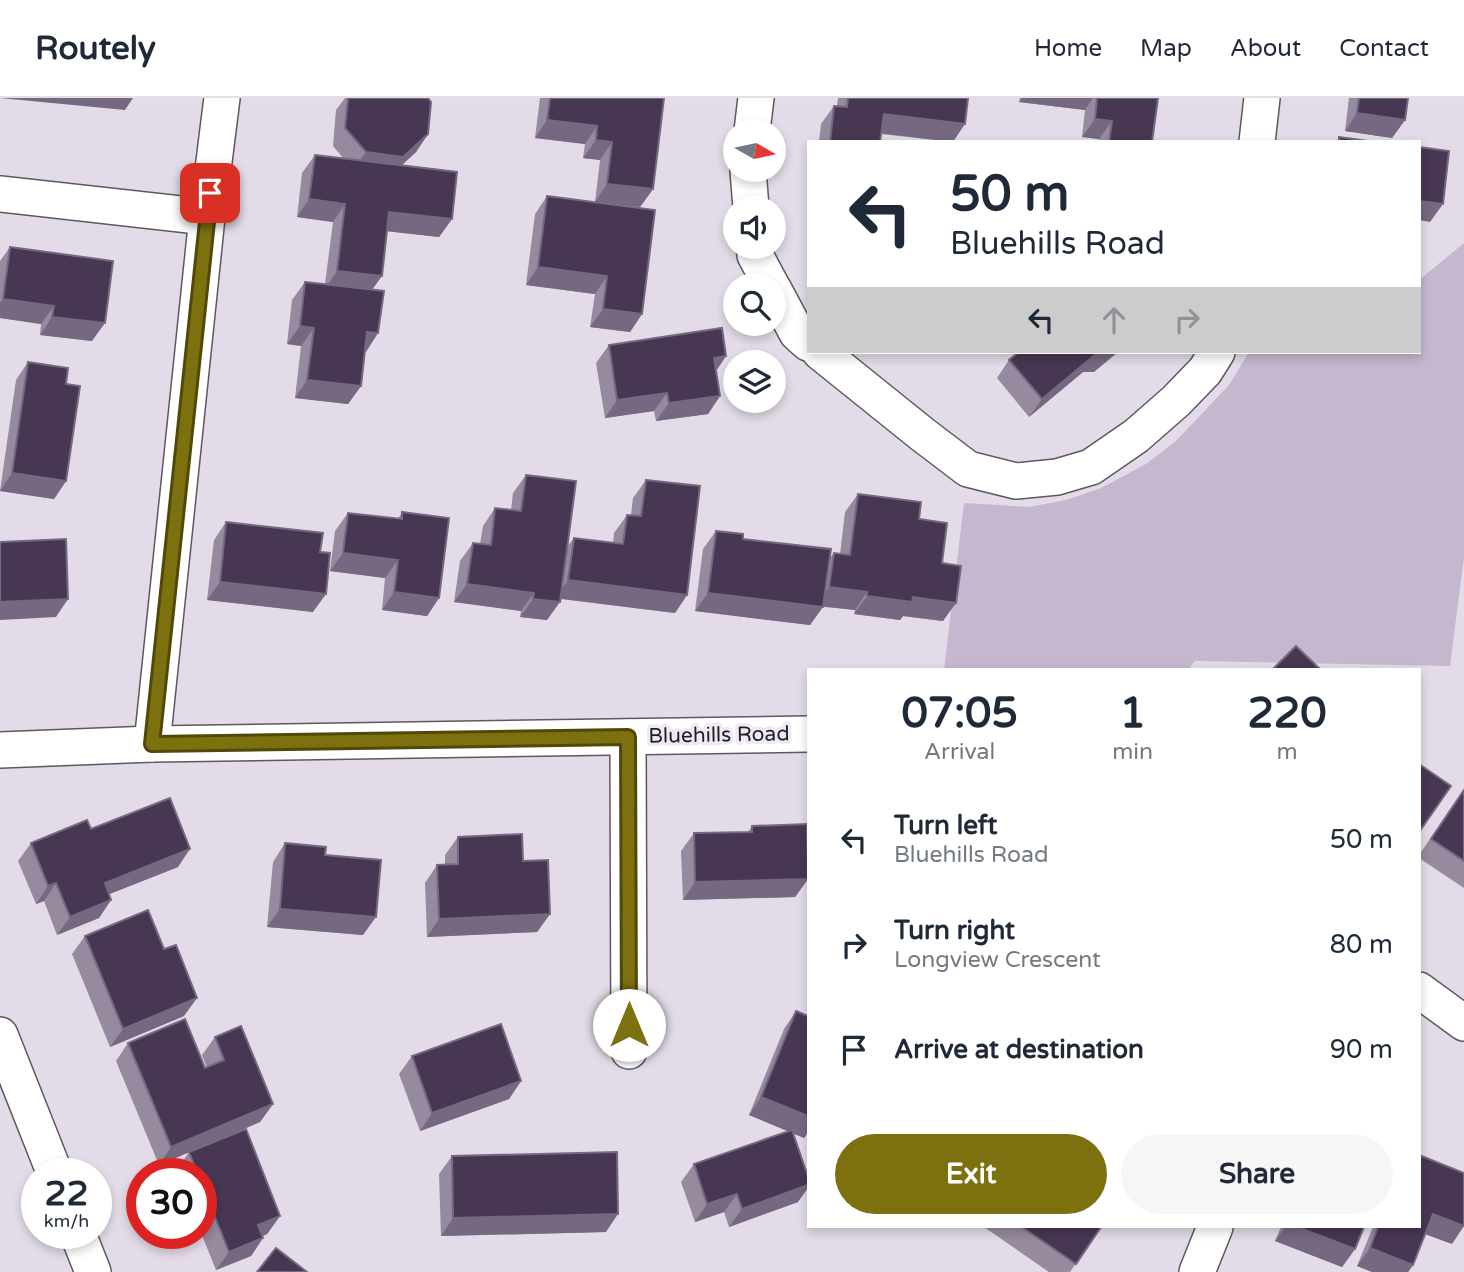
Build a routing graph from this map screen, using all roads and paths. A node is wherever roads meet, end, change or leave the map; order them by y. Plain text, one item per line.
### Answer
1 (222, 98) edge
2 (756, 98) edge
3 (1262, 98) edge
4 (753, 119) edge
5 (1256, 140) edge
6 (0, 194) edge
7 (207, 217) junction
8 (786, 313) edge
9 (807, 342) edge
10 (822, 354) edge
11 (1216, 354) edge
12 (807, 734) edge
13 (628, 737) junction
14 (152, 744) junction
15 (0, 750) edge
16 (1421, 991) edge
17 (1464, 1023) edge
18 (0, 1035) edge
19 (629, 1051) dead end
20 (49, 1158) edge
21 (1214, 1228) edge
22 (84, 1249) edge
23 (93, 1272) edge
24 (1197, 1272) edge

1 - 7 street
2 - 4 street
3 - 5 street
6 - 7 street
7 - 14 street
8 - 9 street
10 - 11 street
12 - 13 street, Bluehills Road
13 - 14 street, Bluehills Road
13 - 19 street
14 - 15 street, Bluehills Road
16 - 17 street
18 - 20 street
21 - 24 street
22 - 23 street

